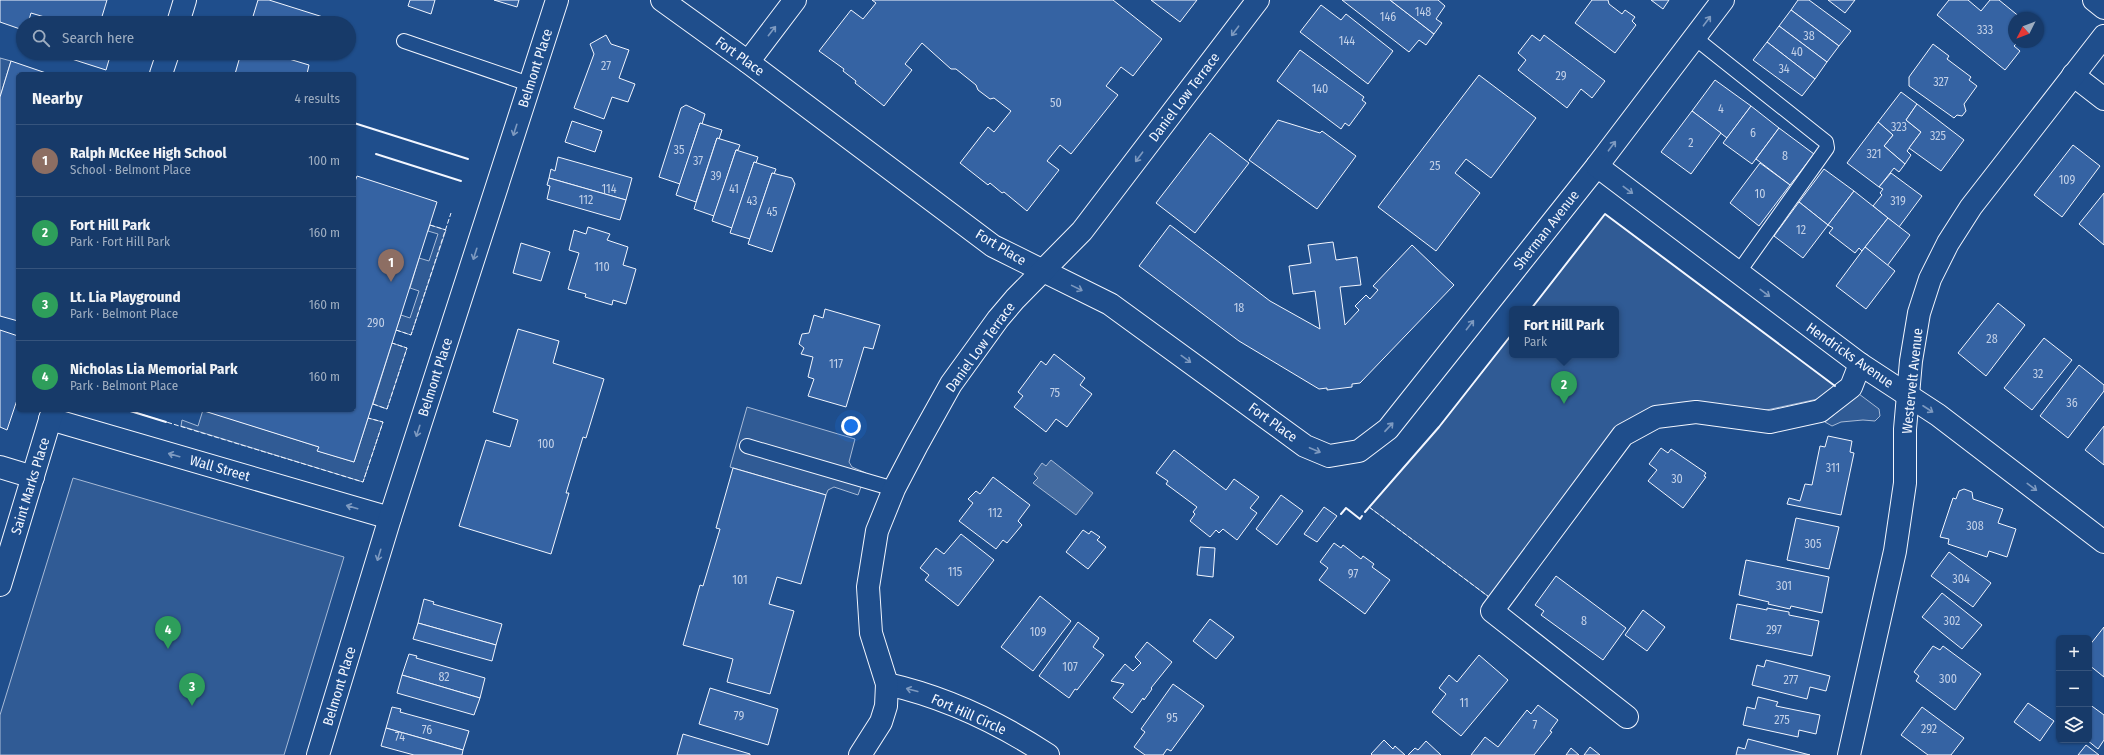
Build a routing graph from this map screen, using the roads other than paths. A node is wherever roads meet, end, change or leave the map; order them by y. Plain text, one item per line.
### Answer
1 (185, 0) edge
2 (557, 0) edge
3 (662, 0) edge
4 (795, 0) edge
5 (1258, 0) edge
6 (1723, 0) edge
7 (2094, 0) edge
8 (2104, 8) edge
9 (180, 16) edge
10 (2104, 36) edge
11 (1695, 38) junction
12 (404, 41) dead end
13 (166, 60) edge
14 (748, 62) junction
15 (162, 72) edge
16 (2073, 76) junction
17 (529, 84) junction
18 (2104, 99) edge
19 (1597, 166) junction
20 (1042, 270) junction
21 (1738, 273) junction
22 (1860, 364) junction
23 (1909, 397) junction
24 (52, 415) edge
25 (747, 446) dead end
26 (1359, 451) joint
27 (0, 466) edge
28 (33, 477) junction
29 (894, 489) junction
30 (390, 518) junction
31 (2104, 542) edge
32 (0, 585) edge
33 (886, 684) junction
34 (1627, 717) dead end
35 (318, 755) edge
36 (860, 755) edge
37 (1048, 755) edge
38 (1849, 755) edge

1 - 9 street
2 - 17 street, Belmont Place
3 - 14 street, Fort Place
14 -> 4 street
5 -> 20 street, Daniel Low Terrace
11 -> 6 street, Sherman Avenue
7 - 8 street
10 - 16 street, Westervelt Avenue
19 -> 11 street, Sherman Avenue
11 - 21 lane
12 - 17 lane
13 - 15 street
14 - 20 street, Fort Place
16 - 18 street
16 - 23 street, Westervelt Avenue
17 -> 30 street, Belmont Place
19 -> 21 street, Hendricks Avenue
26 -> 19 street, Sherman Avenue
20 -> 26 street, Fort Place
20 - 29 street, Daniel Low Terrace
21 -> 22 street, Hendricks Avenue
22 - 23 street, Hendricks Avenue
22 - 34 street
23 -> 31 street, Hendricks Avenue
23 - 38 street, Westervelt Avenue
24 - 28 street, Saint Marks Place
30 -> 24 street, Wall Street
25 - 29 lane
27 - 28 street
28 - 32 street, Saint Marks Place
29 - 33 street, Daniel Low Terrace
30 -> 35 street, Belmont Place
33 - 36 street, Daniel Low Terrace
37 -> 33 street, Fort Hill Circle

